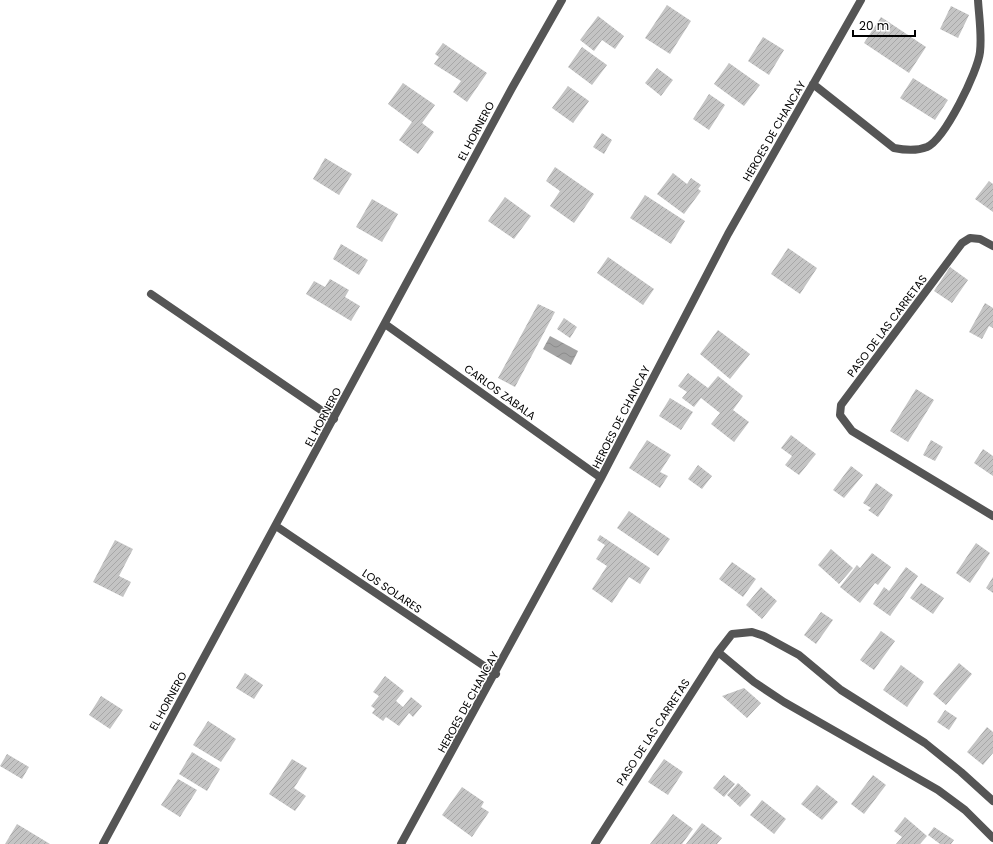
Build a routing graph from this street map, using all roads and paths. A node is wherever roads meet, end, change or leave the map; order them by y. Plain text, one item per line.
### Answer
1 (562, 0) edge
2 (861, 0) edge
3 (978, 0) edge
4 (813, 84) junction
5 (993, 246) edge
6 (151, 294) dead end
7 (385, 324) junction
8 (334, 419) junction
9 (601, 478) junction
10 (993, 516) edge
11 (276, 526) junction
12 (718, 652) junction
13 (496, 674) junction
14 (993, 801) edge
15 (993, 838) edge
16 (598, 843) edge
17 (103, 844) edge
18 (401, 844) edge

1 - 7 street, EL HORNERO
2 - 4 street, HEROES DE CHANCAY
3 - 4 street
4 - 9 street, HEROES DE CHANCAY
5 - 10 street, PASO DE LAS CARRETAS
6 - 8 street
7 - 8 street, EL HORNERO
7 - 9 street, CARLOS ZABALA
8 - 11 street, EL HORNERO
9 - 13 street, HEROES DE CHANCAY
11 - 13 street, LOS SOLARES
11 - 17 street, EL HORNERO
12 - 14 street, PASO DE LAS CARRETAS
12 - 15 street
12 - 16 street, PASO DE LAS CARRETAS
13 - 18 street, HEROES DE CHANCAY

